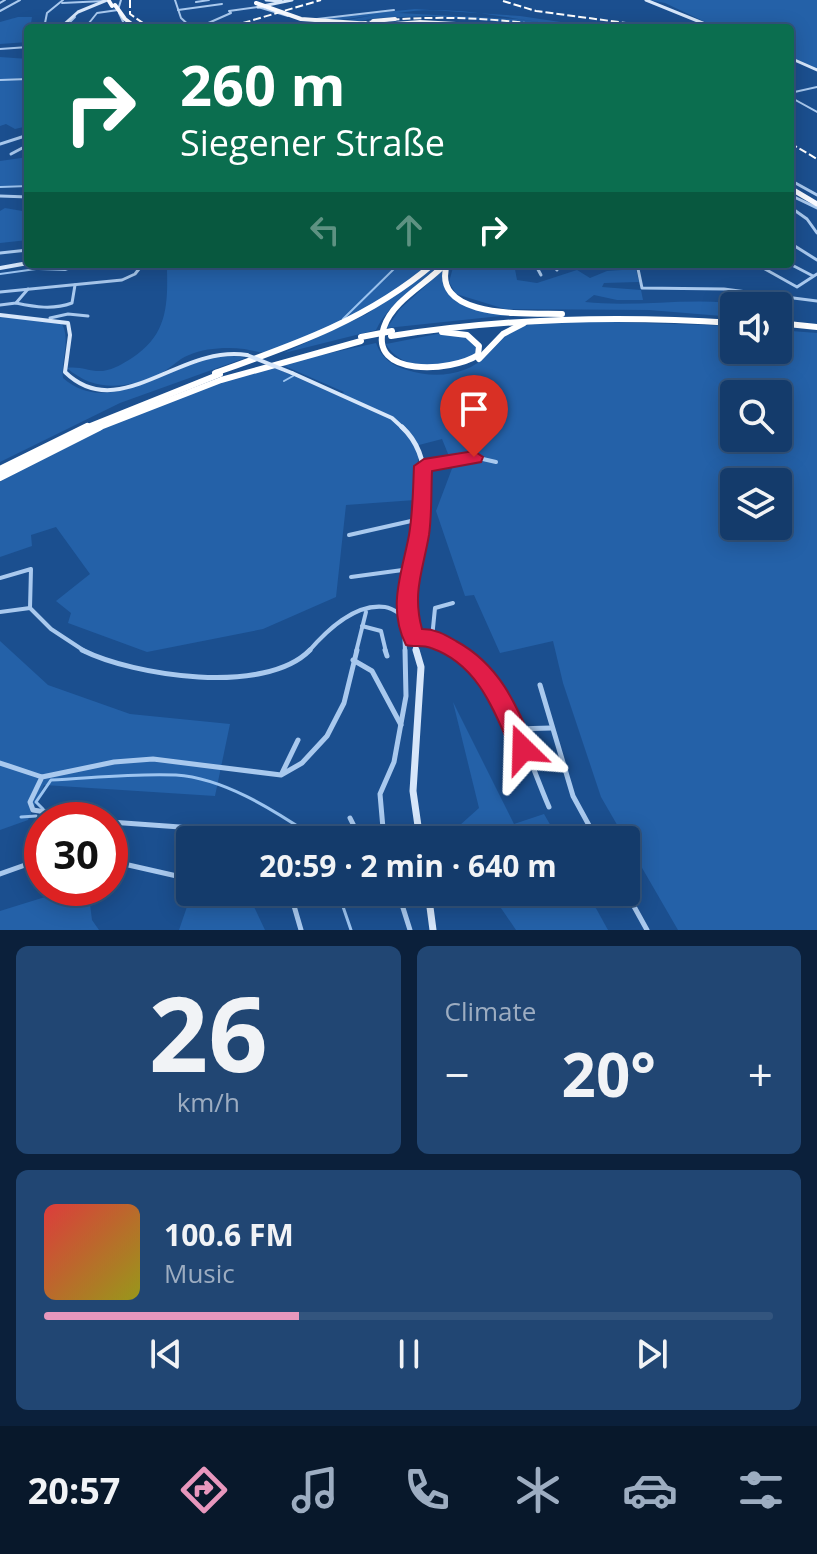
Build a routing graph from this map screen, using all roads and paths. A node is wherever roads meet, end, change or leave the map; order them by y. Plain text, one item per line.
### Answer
1 (5, 0) edge
2 (20, 0) edge
3 (121, 0) edge
4 (175, 0) edge
5 (209, 0) edge
6 (218, 0) edge
7 (251, 0) edge
8 (266, 0) edge
9 (289, 0) edge
10 (646, 0) edge
11 (81, 1) edge
12 (195, 1) edge
13 (62, 2) edge
14 (0, 3) edge
15 (111, 3) edge
16 (278, 3) edge
17 (222, 4) junction
18 (201, 7) junction
19 (258, 7) junction
20 (265, 8) junction
21 (178, 10) junction
22 (394, 10) dead end
23 (0, 11) edge
24 (229, 11) junction
25 (308, 18) junction
26 (449, 22) junction
27 (45, 24) edge
28 (66, 24) edge
29 (87, 24) edge
30 (124, 24) edge
31 (131, 24) edge
32 (188, 24) edge
33 (208, 24) edge
34 (368, 24) edge
35 (374, 24) edge
36 (381, 24) edge
37 (406, 24) edge
38 (476, 24) edge
39 (483, 24) edge
40 (705, 24) edge
41 (24, 47) edge
42 (0, 49) edge
43 (794, 60) edge
44 (817, 70) edge
45 (24, 79) edge
46 (0, 80) edge
47 (817, 87) edge
48 (794, 95) edge
49 (794, 98) edge
50 (817, 112) edge
51 (24, 136) edge
52 (0, 144) edge
53 (24, 147) edge
54 (11, 154) dead end
55 (794, 188) edge
56 (0, 196) edge
57 (794, 196) edge
58 (24, 197) edge
59 (816, 204) edge
60 (794, 210) edge
61 (817, 233) edge
62 (794, 246) edge
63 (24, 250) edge
64 (0, 253) edge
65 (817, 260) edge
66 (24, 264) edge
67 (794, 266) edge
68 (0, 268) edge
69 (139, 268) edge
70 (428, 268) edge
71 (439, 268) edge
72 (440, 268) edge
73 (444, 268) edge
74 (537, 268) edge
75 (638, 268) edge
76 (763, 268) edge
77 (541, 275) dead end
78 (815, 275) edge
79 (75, 285) junction
80 (28, 289) junction
81 (0, 292) edge
82 (817, 301) edge
83 (16, 303) junction
84 (0, 305) edge
85 (564, 314) junction
86 (0, 315) edge
87 (88, 316) dead end
88 (50, 318) junction
89 (548, 319) junction
90 (720, 321) edge
91 (720, 321) edge
92 (792, 326) edge
93 (817, 329) edge
94 (394, 334) junction
95 (361, 339) junction
96 (100, 421) junction
97 (496, 462) dead end
98 (424, 466) junction
99 (0, 470) edge
100 (0, 477) edge
101 (420, 519) junction
102 (349, 535) dead end
103 (410, 569) junction
104 (351, 577) dead end
105 (0, 578) edge
106 (453, 603) dead end
107 (30, 608) junction
108 (0, 612) edge
109 (366, 612) junction
110 (408, 619) junction
111 (361, 625) junction
112 (413, 638) junction
113 (432, 638) junction
114 (387, 656) dead end
115 (353, 660) junction
116 (540, 685) dead end
117 (401, 725) junction
118 (551, 728) junction
119 (515, 729) junction
120 (298, 740) dead end
121 (0, 763) edge
122 (281, 775) junction
123 (42, 777) junction
124 (30, 802) edge
125 (549, 807) dead end
126 (350, 818) dead end
127 (128, 823) edge
128 (354, 826) edge
129 (383, 826) edge
130 (418, 826) edge
131 (589, 826) edge
132 (176, 827) edge
133 (24, 865) edge
134 (128, 865) edge
135 (0, 874) edge
136 (176, 876) edge
137 (294, 906) edge
138 (401, 906) edge
139 (430, 906) edge
140 (634, 906) edge
141 (301, 930) edge
142 (410, 930) edge
143 (433, 930) edge
144 (647, 930) edge

1 - 14 street
2 - 23 street
3 - 15 street
4 - 21 street
5 - 12 street
6 - 17 street
7 - 19 main road
7 - 25 highway, bridge
8 - 16 main road
9 - 16 main road
10 - 40 main road
11 - 13 street
11 - 15 street
12 - 18 street
13 - 27 street
15 - 28 main road
15 - 29 street
15 - 30 street
15 - 31 highway, bridge
16 - 19 main road
16 - 20 main road
17 - 18 street
17 - 24 street
18 - 21 street
19 - 20 main road
19 - 24 street
20 - 22 street
21 - 32 street
24 - 33 street
25 - 26 highway, bridge
25 - 35 highway, bridge
26 - 34 highway
26 - 36 highway
26 - 37 highway, bridge
26 - 38 highway
26 - 39 highway
41 - 42 street
43 - 44 main road
45 - 46 street
47 - 48 street
49 - 50 street
51 - 52 street
53 - 54 street
55 - 59 highway
56 - 58 street
57 - 59 street
60 - 61 street
62 - 65 street
63 - 64 street
66 - 68 main road
67 - 78 street
69 - 79 street
70 - 96 highway
71 - 89 highway
72 - 94 highway
73 - 85 highway
74 - 77 street
75 - 82 street
76 - 78 street
79 - 80 street
79 - 83 street
80 - 81 street
80 - 83 street
83 - 84 street
85 - 90 highway
85 - 94 highway
86 - 88 main road
87 - 88 street
88 - 98 main road, bridge
89 - 91 highway
89 - 94 highway
92 - 93 highway
94 - 95 highway, bridge
95 - 96 highway
95 - 100 highway
96 - 99 highway
97 - 98 street
98 - 101 main road
101 - 102 street
101 - 103 main road
103 - 104 street
103 - 110 main road
105 - 107 street
106 - 113 street
107 - 108 street
107 - 109 street
109 - 110 street
109 - 111 street
110 - 112 main road
110 - 117 street
111 - 114 street
111 - 115 street
112 - 113 street
112 - 130 main road
113 - 119 street
115 - 117 street
115 - 122 street
116 - 118 street
117 - 129 street
118 - 119 street
118 - 131 street
119 - 125 street
120 - 122 street
121 - 123 street
122 - 123 street
123 - 124 street
126 - 128 street
127 - 132 street
133 - 135 street
134 - 136 street
137 - 141 street
138 - 142 street
139 - 143 main road
140 - 144 street

